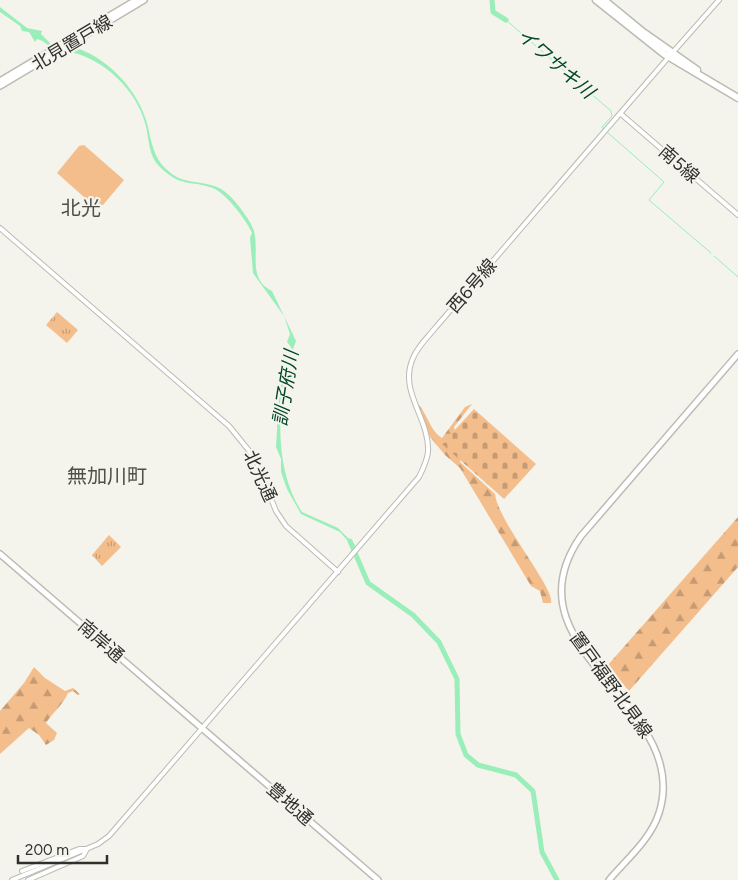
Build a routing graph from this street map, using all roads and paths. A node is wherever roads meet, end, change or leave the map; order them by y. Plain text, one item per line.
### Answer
1 (136, 0) edge
2 (144, 0) edge
3 (596, 0) edge
4 (604, 0) edge
5 (719, 0) edge
6 (74, 39) junction
7 (674, 51) dead end
8 (48, 55) junction
9 (667, 60) dead end
10 (0, 81) edge
11 (0, 86) edge
12 (738, 93) edge
13 (738, 98) edge
14 (621, 114) junction
15 (738, 215) edge
16 (0, 228) edge
17 (738, 354) edge
18 (0, 554) edge
19 (338, 572) junction
20 (202, 729) junction
21 (87, 849) junction
22 (22, 871) dead end
23 (12, 880) edge
24 (28, 880) edge
25 (378, 880) edge
26 (609, 880) edge

1 - 6 main road, 北見置戸線
2 - 6 main road, 北見置戸線
3 - 13 highway
4 - 12 highway
5 - 7 street
6 - 8 main road, 北見置戸線
8 - 10 main road, 北見置戸線
8 - 11 main road, 北見置戸線
9 - 14 street, 西6号線
14 - 15 street, 南5線
14 - 19 street, 西6号線
16 - 19 street, 北光通
17 - 26 main road, 置戸福野北見線
18 - 20 main road, 南岸通
19 - 20 street
20 - 21 street
20 - 25 main road, 豊地通
21 - 22 street
21 - 23 street
21 - 24 street

